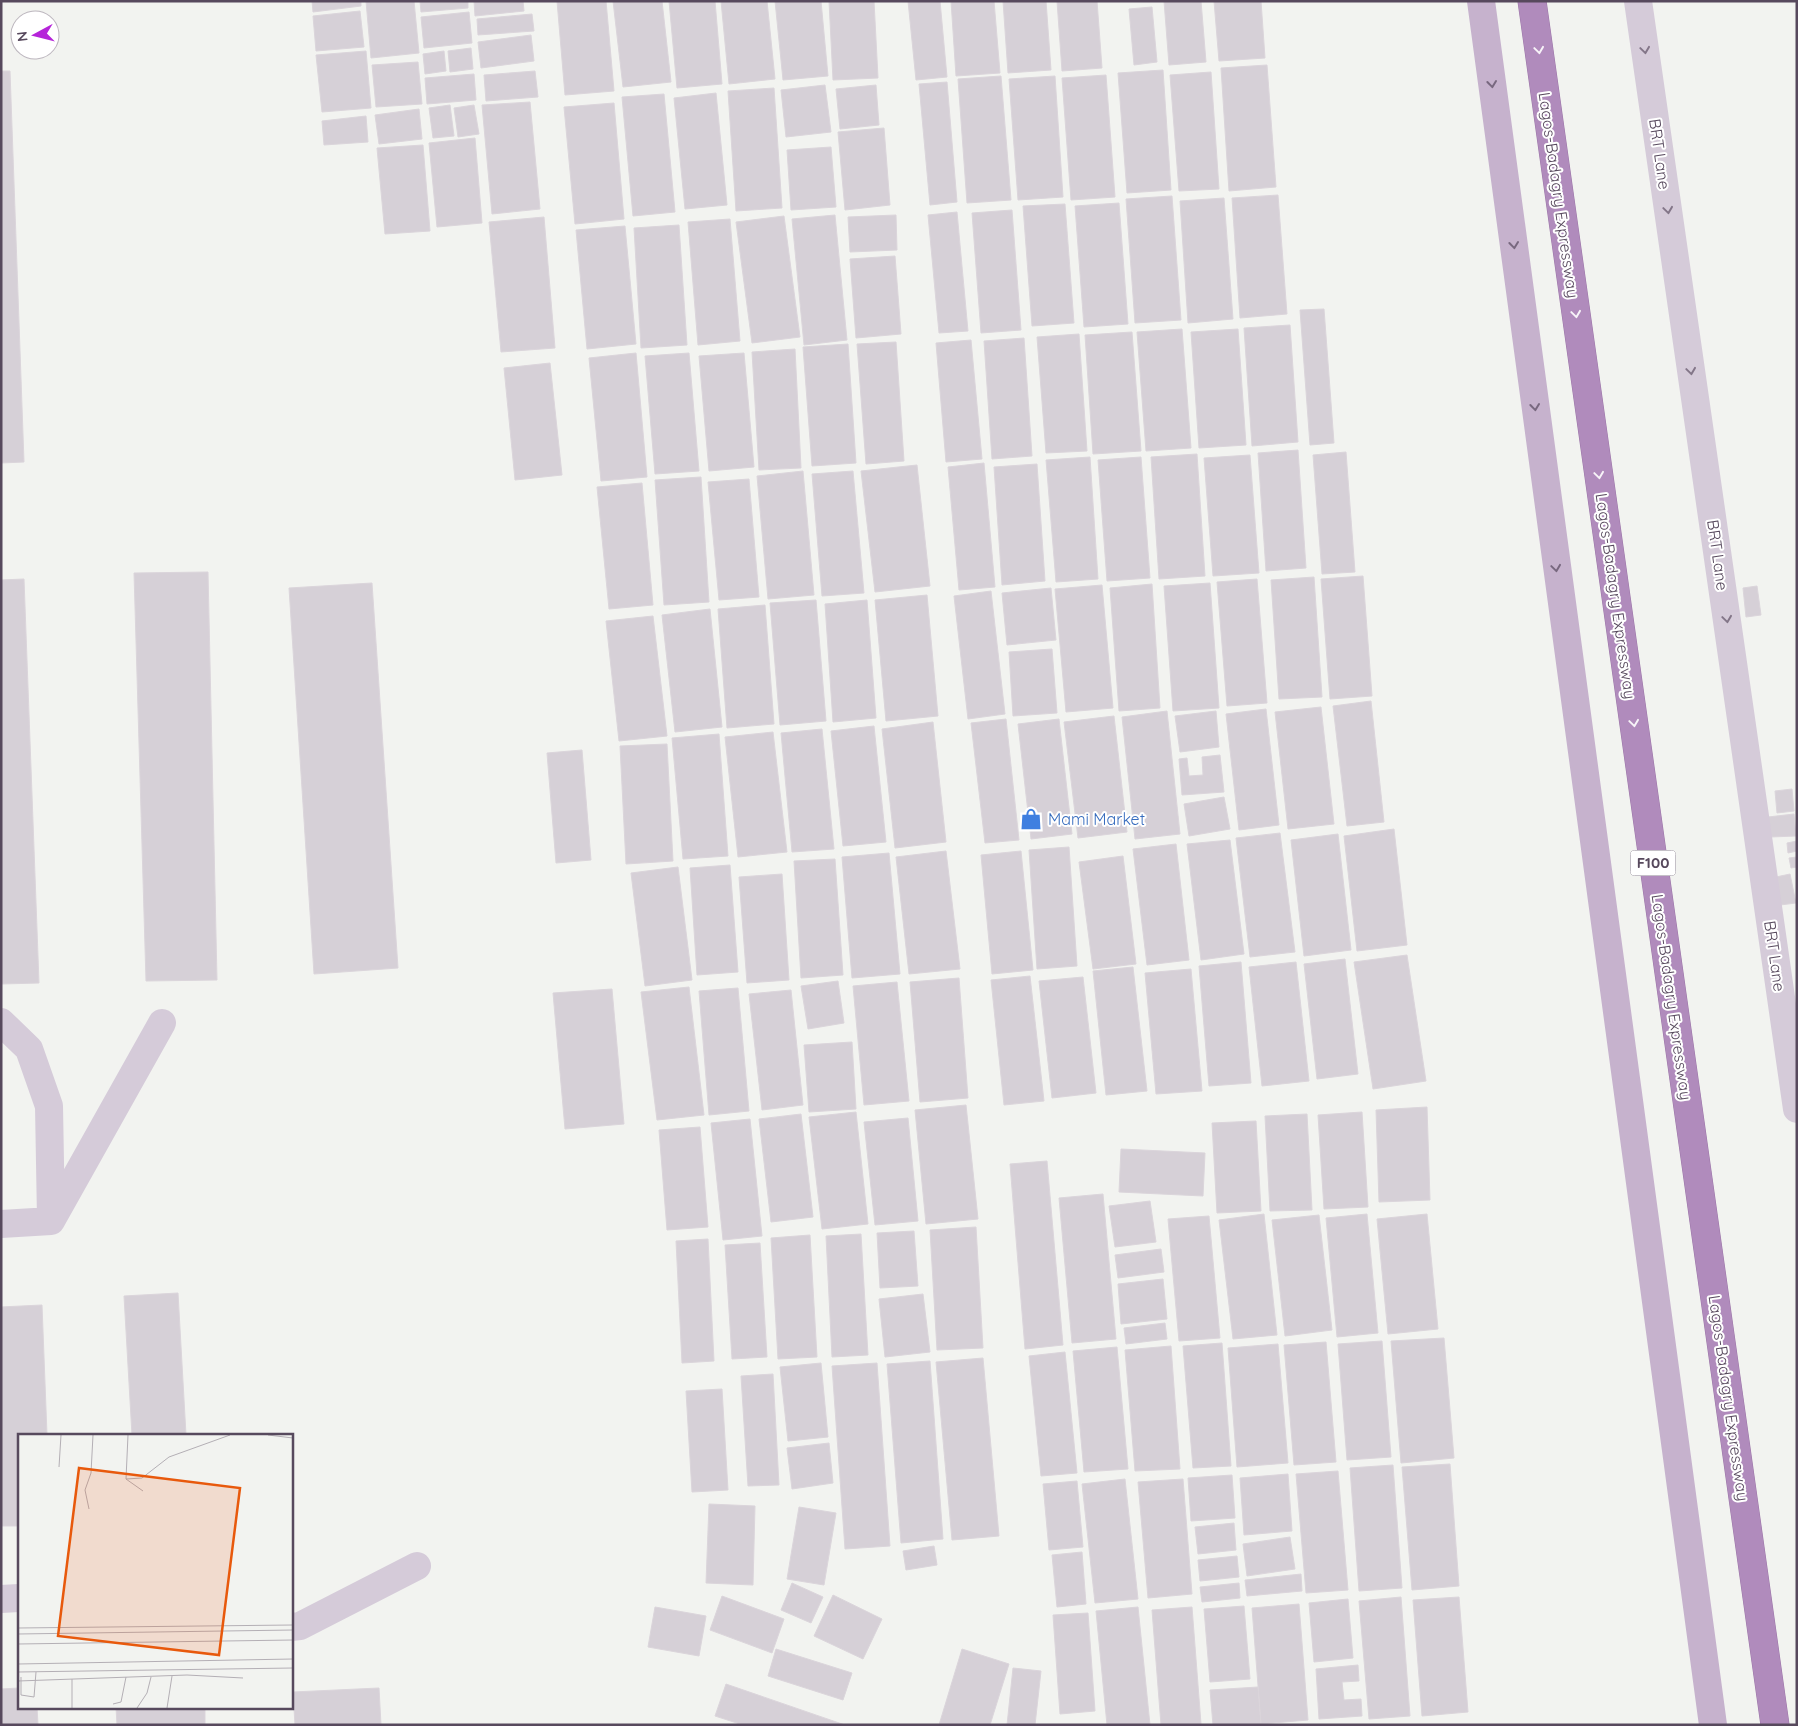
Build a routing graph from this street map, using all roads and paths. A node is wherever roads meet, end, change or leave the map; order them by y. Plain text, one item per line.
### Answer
1 (1481, 1) edge
2 (1532, 1) edge
3 (1638, 1) edge
4 (1, 1022) edge
5 (162, 1023) dead end
6 (1797, 1109) edge
7 (51, 1221) junction
8 (1, 1224) edge
9 (417, 1566) dead end
10 (18, 1598) edge
11 (1, 1599) edge
12 (292, 1627) edge
13 (1713, 1725) edge
14 (1775, 1725) edge

1 -> 13 main road
2 -> 14 highway, Lagos-Badagry Expressway / F100
3 -> 6 street, BRT Lane
4 - 7 street
5 - 7 street
7 - 8 street
9 - 12 street
10 - 11 street

